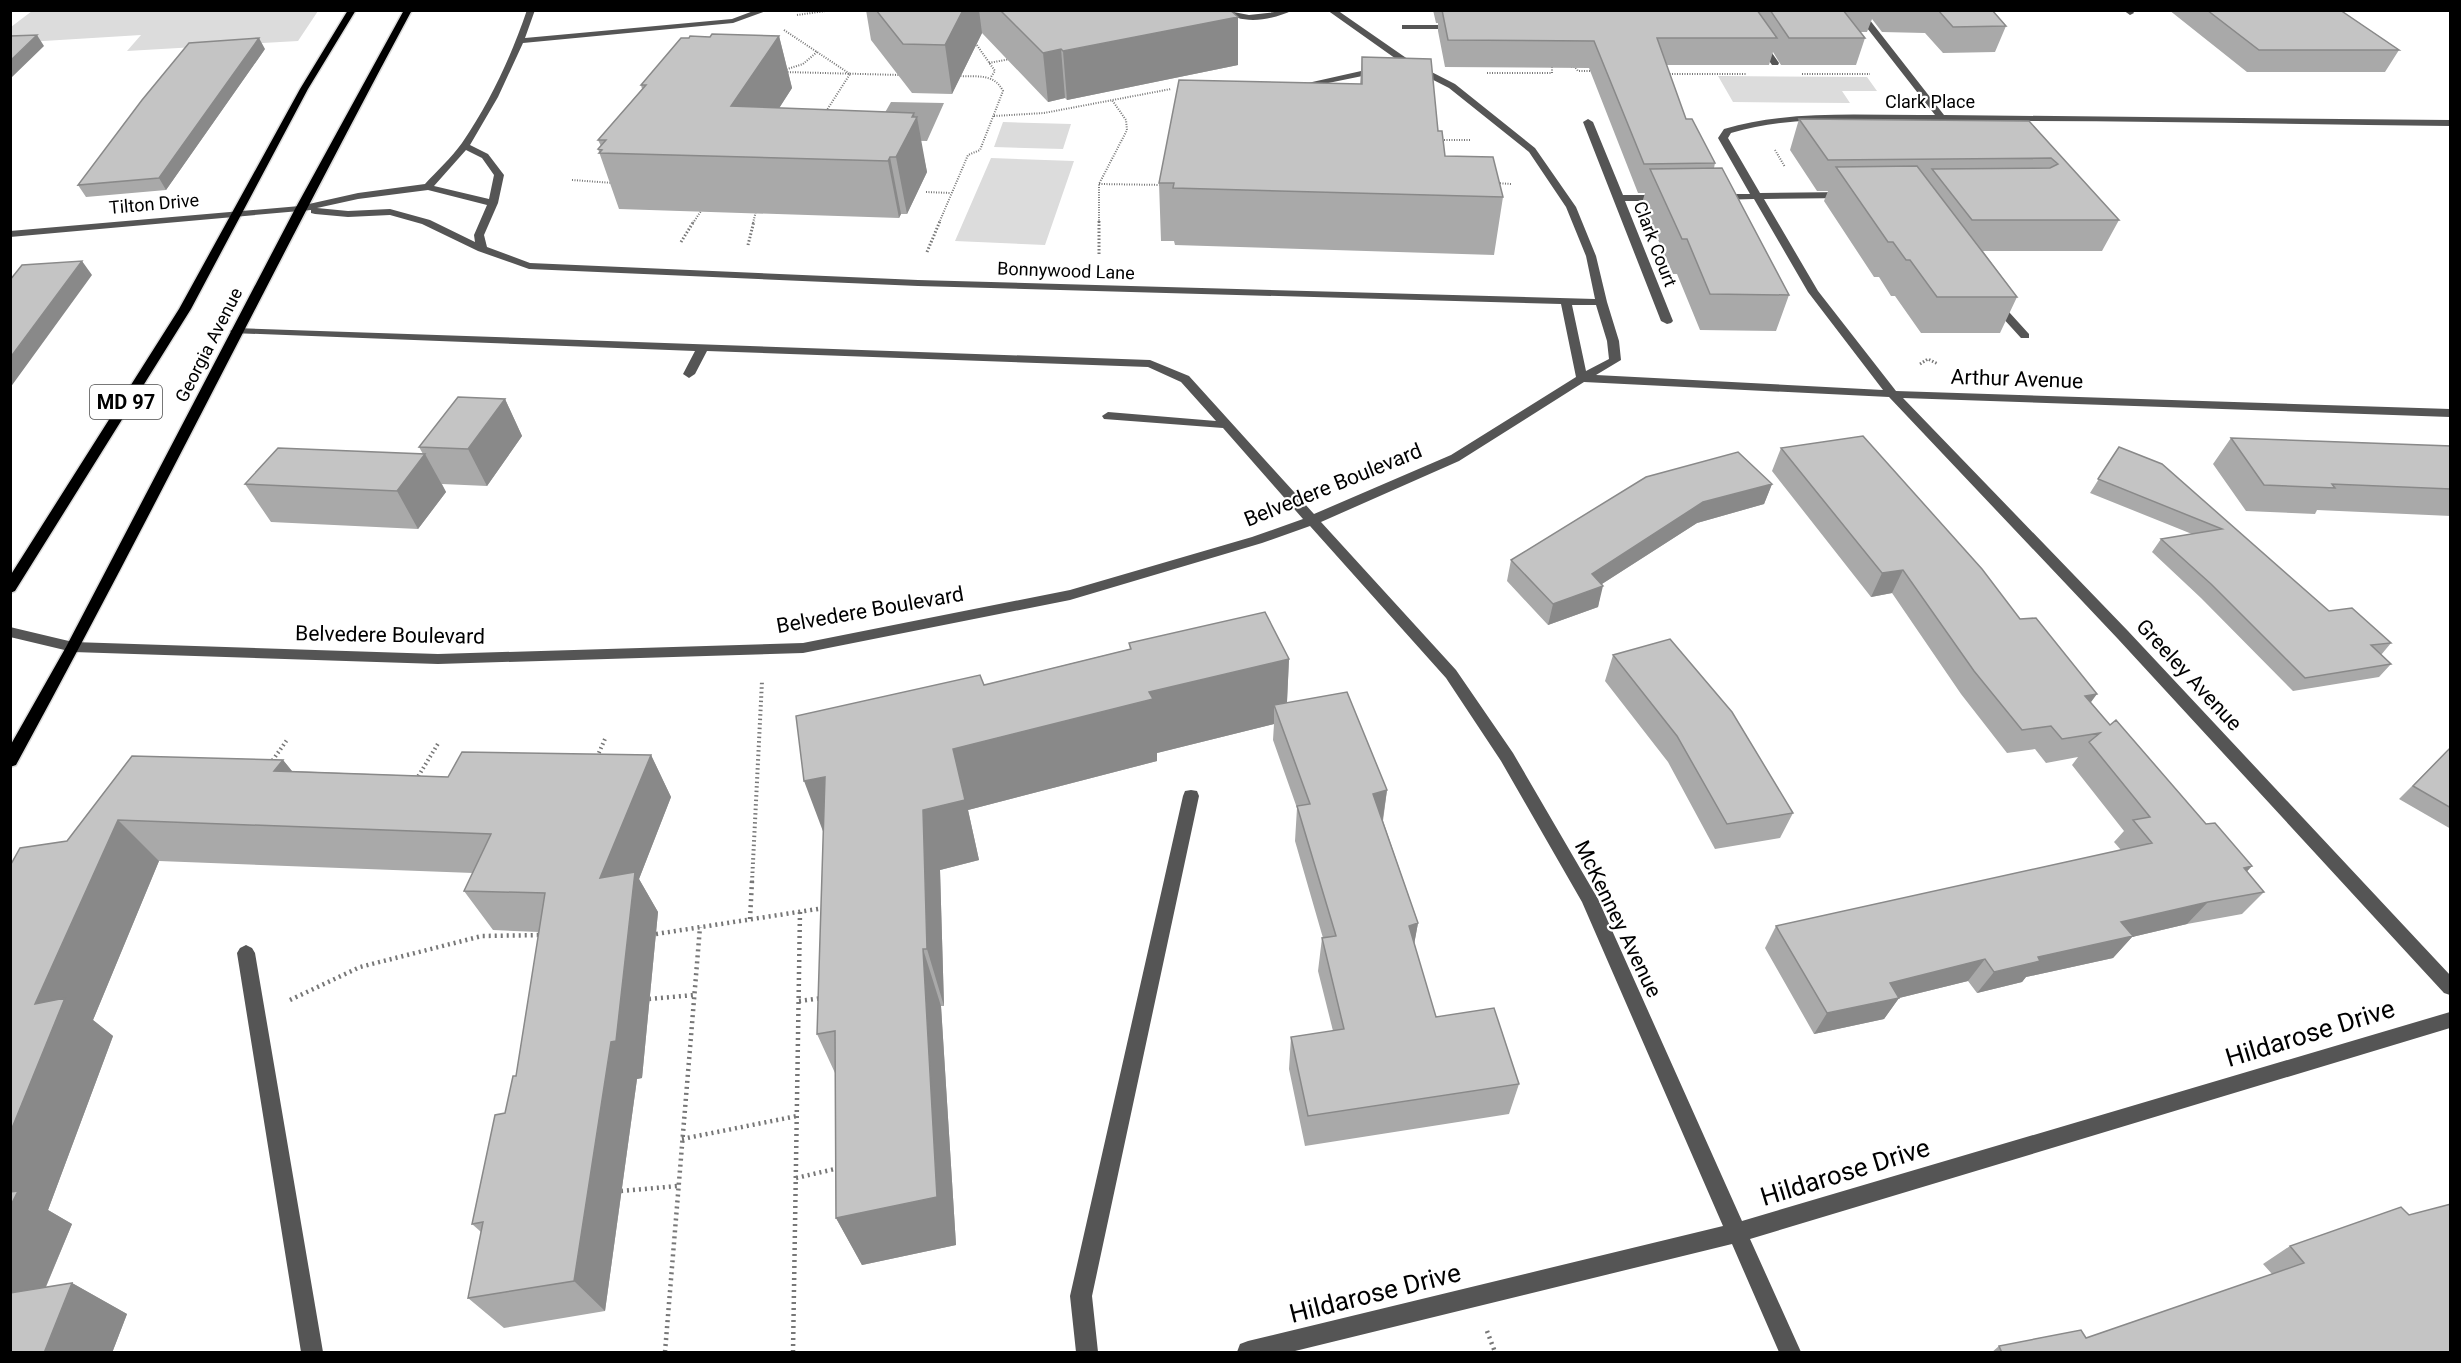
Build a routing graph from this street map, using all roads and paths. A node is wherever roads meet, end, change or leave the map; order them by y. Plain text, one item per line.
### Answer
1 (352, 10) edge
2 (408, 10) edge
3 (531, 10) edge
4 (765, 10) edge
5 (833, 10) edge
6 (1227, 10) edge
7 (1289, 10) edge
8 (1331, 10) edge
9 (1738, 10) edge
10 (1857, 10) edge
11 (797, 15) dead end
12 (777, 26) dead end
13 (1405, 27) dead end
14 (1473, 27) edge
15 (970, 37) dead end
16 (522, 41) junction
17 (817, 52) junction
18 (1012, 59) edge
19 (990, 63) junction
20 (1775, 63) edge
21 (1409, 64) junction
22 (1682, 64) edge
23 (1398, 66) edge
24 (1557, 67) edge
25 (1563, 67) edge
26 (1387, 68) edge
27 (1599, 71) edge
28 (850, 74) junction
29 (1486, 74) dead end
30 (1662, 74) edge
31 (1687, 74) junction
32 (1746, 74) dead end
33 (1794, 74) dead end
34 (1877, 74) dead end
35 (907, 75) edge
36 (949, 76) edge
37 (991, 77) junction
38 (1284, 88) edge
39 (1171, 89) dead end
40 (1112, 100) junction
41 (825, 113) edge
42 (994, 116) junction
43 (1942, 118) junction
44 (1588, 122) dead end
45 (2451, 123) edge
46 (1428, 140) edge
47 (1475, 140) dead end
48 (464, 146) junction
49 (572, 180) dead end
50 (617, 183) edge
51 (1490, 183) edge
52 (1098, 184) junction
53 (1512, 184) dead end
54 (1166, 186) edge
55 (428, 187) junction
56 (926, 192) dead end
57 (951, 193) junction
58 (1861, 195) edge
59 (1757, 196) junction
60 (1678, 197) edge
61 (1702, 197) edge
62 (1619, 198) junction
63 (493, 203) junction
64 (704, 208) edge
65 (300, 209) junction
66 (756, 211) edge
67 (235, 213) junction
68 (10, 234) edge
69 (680, 244) dead end
70 (748, 246) dead end
71 (482, 249) junction
72 (927, 252) dead end
73 (1099, 256) dead end
74 (1987, 295) edge
75 (1566, 302) junction
76 (1601, 302) junction
77 (1667, 321) dead end
78 (236, 332) junction
79 (2025, 336) dead end
80 (702, 349) junction
81 (689, 374) dead end
82 (1582, 378) junction
83 (1892, 394) junction
84 (2451, 413) edge
85 (1108, 416) dead end
86 (1226, 425) junction
87 (1313, 520) junction
88 (10, 588) edge
89 (10, 632) edge
90 (73, 647) junction
91 (762, 681) dead end
92 (605, 739) dead end
93 (287, 740) dead end
94 (439, 742) dead end
95 (10, 761) edge
96 (268, 766) edge
97 (593, 767) edge
98 (411, 788) edge
99 (1191, 796) dead end
100 (834, 906) edge
101 (800, 911) junction
102 (750, 919) junction
103 (700, 927) junction
104 (656, 934) dead end
105 (550, 935) edge
106 (246, 953) dead end
107 (2451, 987) edge
108 (694, 994) junction
109 (833, 996) edge
110 (649, 999) dead end
111 (799, 1001) junction
112 (256, 1016) junction
113 (2451, 1020) edge
114 (797, 1116) junction
115 (682, 1139) junction
116 (849, 1166) edge
117 (796, 1178) junction
118 (678, 1186) junction
119 (621, 1191) dead end
120 (1736, 1233) junction
121 (312, 1353) edge
122 (665, 1353) edge
123 (793, 1353) edge
124 (1087, 1353) edge
125 (1248, 1353) edge
126 (1790, 1353) edge

1 - 67 main road, Georgia Avenue / MD 97
2 - 65 main road, Georgia Avenue / MD 97
3 - 16 street
4 - 16 street
5 - 11 path
6 - 7 street
8 - 21 street
9 - 20 street
10 - 43 street
12 - 17 path
13 - 14 street
15 - 19 path
16 - 48 street
17 - 28 path
17 - 28 path
18 - 19 path
19 - 37 path
21 - 23 street
21 - 76 street
22 - 31 path
24 - 29 path
25 - 27 path
26 - 38 street
28 - 35 path
28 - 41 path
30 - 31 path
31 - 32 path
33 - 34 path
36 - 37 path
37 - 42 path
39 - 40 path
40 - 42 path
40 - 52 path
42 - 57 path
43 - 45 street, Clark Place
43 - 59 street, Clark Place
44 - 62 street
46 - 47 path
48 - 55 street
48 - 63 street
49 - 50 path
51 - 53 path
52 - 54 path
52 - 73 path
55 - 63 street
55 - 65 street
56 - 57 path
57 - 72 path
58 - 59 street
59 - 61 street
59 - 83 street, Clark Place
60 - 62 street, Clark Court
62 - 77 street, Clark Court
63 - 71 street
64 - 69 path
65 - 67 street, Tilton Drive
65 - 71 street, Bonnywood Lane
65 - 78 main road, Georgia Avenue / MD 97
66 - 70 path
67 - 68 street, Tilton Drive
67 - 88 main road, Georgia Avenue / MD 97
71 - 75 street, Bonnywood Lane
74 - 79 street
75 - 76 street, Bonnywood Lane
75 - 82 street
76 - 82 street, Belvedere Boulevard
78 - 80 street, McKenney Avenue
78 - 90 main road, Georgia Avenue / MD 97
80 - 81 street
80 - 86 street, McKenney Avenue
82 - 83 street, Arthur Avenue
82 - 87 street, Belvedere Boulevard
83 - 84 street, Arthur Avenue
83 - 107 street, Greeley Avenue
85 - 86 street
86 - 87 street, McKenney Avenue
87 - 90 street, Belvedere Boulevard
87 - 120 street, McKenney Avenue
89 - 90 street, Belvedere Boulevard
90 - 95 main road, Georgia Avenue / MD 97
91 - 102 path
92 - 97 path
93 - 96 path
94 - 98 path
99 - 124 street
100 - 101 path
101 - 102 path
101 - 111 path
102 - 103 path
103 - 104 path
103 - 108 path
105 - 112 path
106 - 112 street
108 - 110 path
108 - 115 path
109 - 111 path
111 - 114 path
112 - 121 street
113 - 120 street, Hildarose Drive
114 - 115 path
114 - 117 path
115 - 118 path
116 - 117 path
117 - 123 path
118 - 119 path
118 - 122 path
120 - 125 street, Hildarose Drive
120 - 126 street, McKenney Avenue

